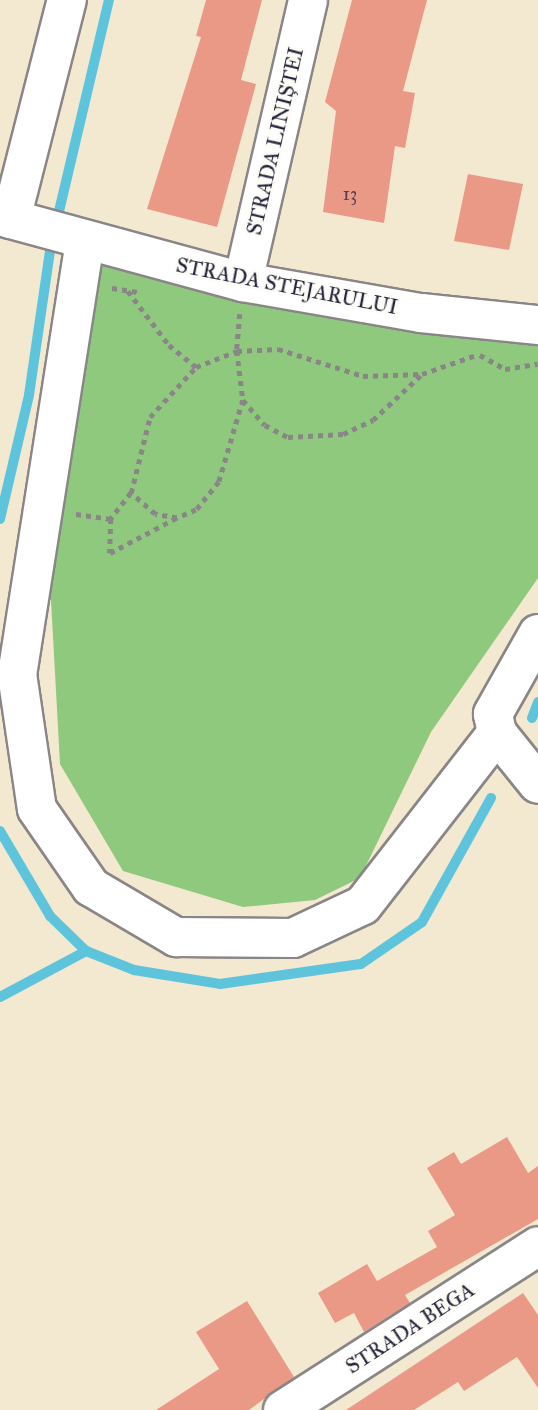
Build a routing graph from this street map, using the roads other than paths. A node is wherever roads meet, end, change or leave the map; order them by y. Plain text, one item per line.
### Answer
1 (67, 0) edge
2 (308, 0) edge
3 (13, 220) edge
4 (78, 239) junction
5 (241, 301) junction
6 (538, 325) edge
7 (538, 634) edge
8 (497, 733) junction
9 (538, 784) edge
10 (538, 1246) edge
11 (283, 1410) edge

1 - 3 street
2 - 5 street, STRADA LINIȘTEI
3 - 4 street, STRADA STEJARULUI
4 - 5 street, STRADA STEJARULUI
4 - 8 street
5 - 6 street, STRADA STEJARULUI
7 - 8 street
8 - 9 street
10 - 11 street, STRADA BEGA

